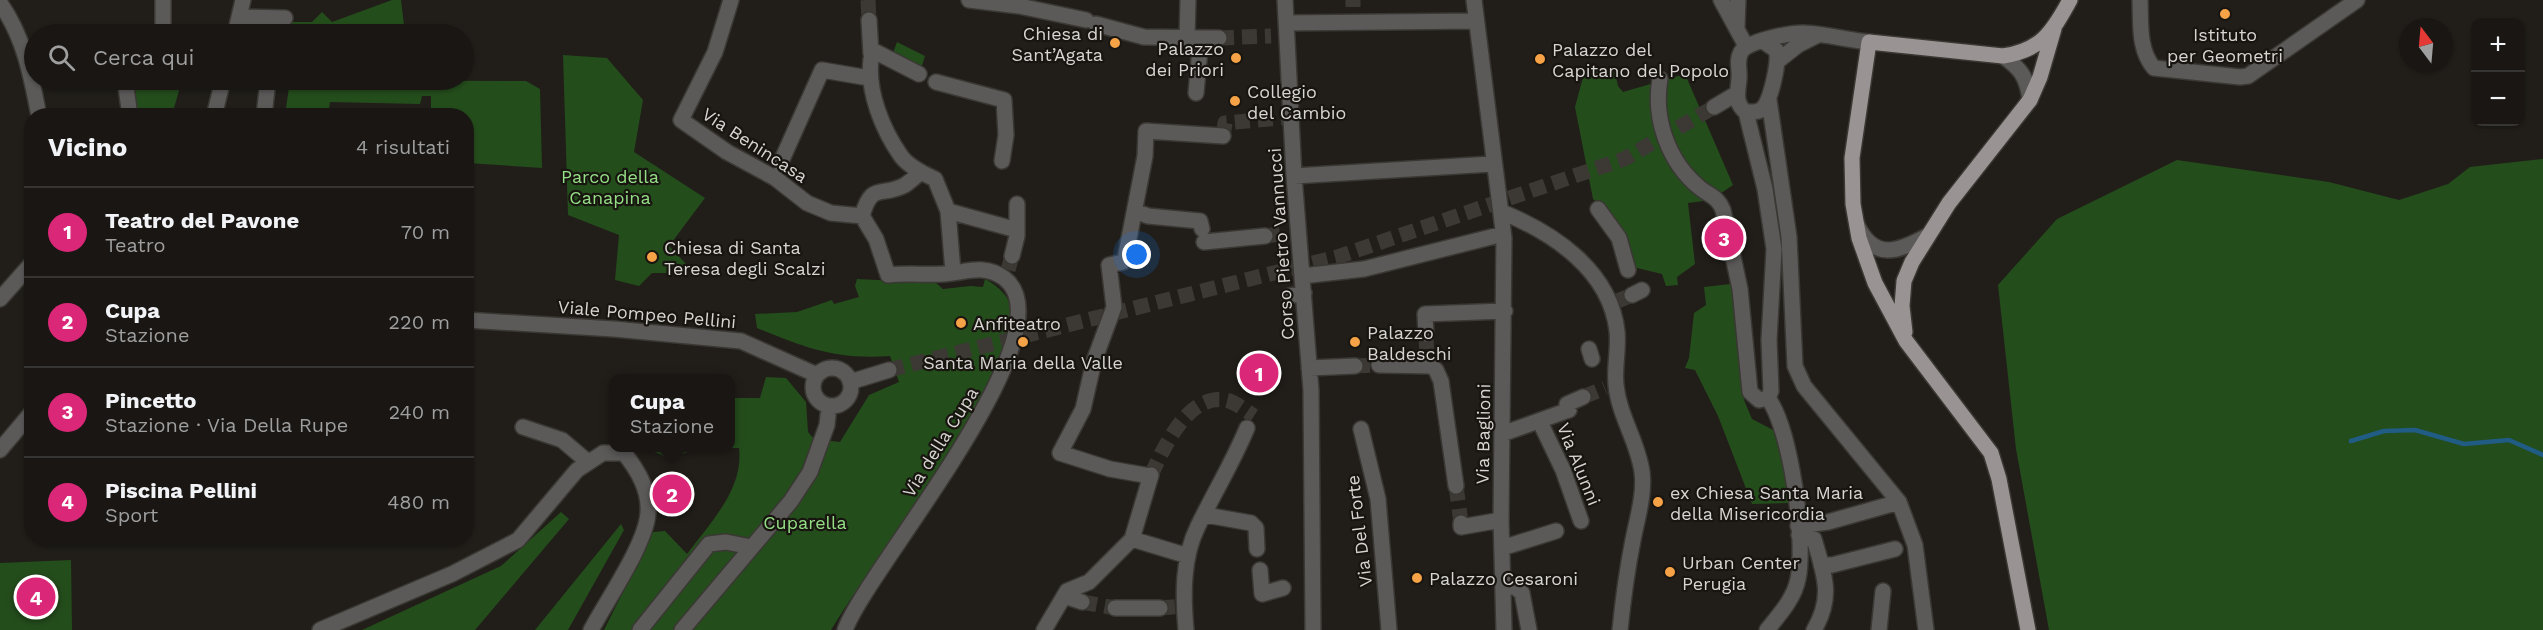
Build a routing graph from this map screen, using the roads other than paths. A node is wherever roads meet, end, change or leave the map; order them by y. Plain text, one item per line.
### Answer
1 (163, 0) edge
2 (243, 0) edge
3 (731, 0) edge
4 (969, 0) edge
5 (1188, 0) edge
6 (1285, 0) edge
7 (1474, 0) edge
8 (1721, 0) edge
9 (1738, 0) edge
10 (2070, 0) edge
11 (2140, 0) edge
12 (2357, 0) edge
13 (0, 4) edge
14 (239, 17) junction
15 (285, 18) dead end
16 (869, 20) tunnel mouth
17 (1476, 21) junction
18 (163, 24) edge
19 (237, 24) edge
20 (1737, 27) junction
21 (1287, 29) junction
22 (2055, 29) junction
23 (1271, 36) tunnel mouth
24 (1818, 36) junction
25 (1219, 38) tunnel mouth
26 (1194, 39) junction
27 (1763, 41) junction
28 (1869, 42) junction
29 (1746, 46) junction
30 (24, 51) edge
31 (871, 54) junction
32 (2003, 56) junction
33 (1779, 60) junction
34 (919, 74) dead end
35 (869, 78) junction
36 (1660, 79) dead end
37 (936, 82) dead end
38 (34, 90) edge
39 (126, 90) edge
40 (221, 90) edge
41 (267, 90) edge
42 (1196, 93) dead end
43 (1736, 93) junction
44 (1769, 100) junction
45 (2030, 100) junction
46 (1714, 106) tunnel mouth
47 (37, 108) edge
48 (129, 108) edge
49 (216, 108) edge
50 (265, 108) edge
51 (1746, 112) junction
52 (1774, 128) junction
53 (1223, 136) tunnel mouth
54 (1756, 150) junction
55 (1002, 160) dead end
56 (1492, 164) junction
57 (777, 172) junction
58 (921, 172) junction
59 (1294, 176) junction
60 (1017, 204) dead end
61 (1598, 209) dead end
62 (948, 211) junction
63 (1135, 211) junction
64 (1502, 212) junction
65 (863, 218) junction
66 (1856, 222) junction
67 (1017, 230) junction
68 (1264, 236) tunnel mouth
69 (1503, 236) junction
70 (1927, 236) junction
71 (1628, 270) dead end
72 (1012, 271) junction
73 (24, 272) edge
74 (953, 272) junction
75 (1302, 276) junction
76 (1304, 293) junction
77 (1289, 296) dead end
78 (0, 299) edge
79 (1504, 311) junction
80 (474, 320) edge
81 (1426, 334) tunnel mouth
82 (1906, 341) junction
83 (1379, 365) tunnel mouth
84 (1355, 366) tunnel mouth
85 (1310, 368) junction
86 (889, 370) tunnel mouth
87 (817, 375) junction
88 (850, 382) junction
89 (1583, 397) tunnel mouth
90 (1768, 398) junction
91 (829, 406) junction
92 (24, 422) edge
93 (1540, 422) junction
94 (523, 427) dead end
95 (1247, 428) dead end
96 (1361, 429) dead end
97 (1502, 434) junction
98 (0, 450) edge
99 (588, 462) junction
100 (1456, 486) tunnel mouth
101 (1899, 502) junction
102 (1206, 515) junction
103 (1501, 520) junction
104 (1581, 521) dead end
105 (1461, 523) dead end
106 (1798, 530) junction
107 (1556, 531) dead end
108 (1132, 539) junction
109 (751, 547) junction
110 (1502, 548) junction
111 (1257, 549) dead end
112 (1894, 549) dead end
113 (1188, 556) junction
114 (1821, 565) junction
115 (1260, 570) dead end
116 (1504, 587) junction
117 (1283, 588) dead end
118 (1883, 591) dead end
119 (1064, 596) junction
120 (1082, 602) tunnel mouth
121 (1115, 608) tunnel mouth
122 (1160, 608) tunnel mouth
123 (1313, 629) edge
124 (320, 630) edge
125 (591, 630) edge
126 (640, 630) edge
127 (682, 630) edge
128 (845, 630) edge
129 (1044, 630) edge
130 (1186, 630) edge
131 (1389, 630) edge
132 (1504, 630) edge
133 (1529, 630) edge
134 (1620, 630) edge
135 (1767, 630) edge
136 (1814, 630) edge
137 (1879, 630) edge
138 (1926, 630) edge
139 (2028, 630) edge

1 - 18 street
2 - 14 street
3 - 57 street, Via Benincasa
4 - 26 street
5 - 26 street
6 - 21 street, Corso Pietro Vannucci
7 - 17 street, Via Baglioni
8 - 20 street
9 - 20 street
10 - 22 main road
11 - 12 street
13 - 30 street
14 - 15 street
14 - 19 street
16 - 31 street
17 - 21 street
17 - 56 street, Via Baglioni
20 - 29 street
21 - 23 street
21 - 59 street, Corso Pietro Vannucci
22 - 32 main road
22 - 45 main road
24 - 27 street
24 - 28 street
24 - 33 street
25 - 26 street
26 - 42 street
27 - 29 street
27 - 33 street
28 - 32 main road
28 - 66 main road
29 - 43 street
31 - 34 street
31 - 35 street
32 - 45 street
33 - 44 street
35 - 57 street
35 - 58 street
36 - 90 street
37 - 55 street
38 - 47 street
39 - 48 street
40 - 49 street
41 - 50 street
43 - 46 street
43 - 51 street
44 - 51 street
44 - 52 street
45 - 70 main road
51 - 54 street
52 - 54 street
52 - 101 street
53 - 63 street
54 - 90 street
56 - 59 street
56 - 64 street, Via Baglioni
57 - 65 street, Via Benincasa
58 - 62 street
58 - 65 street
59 - 75 street, Corso Pietro Vannucci
60 - 67 street
61 - 71 street
62 - 67 street
62 - 74 street
63 - 68 street
63 - 108 street
64 - 69 street, Via Baglioni
64 - 134 street
65 - 74 street
66 - 70 street
66 - 82 main road
67 - 72 street
69 - 75 street
69 - 79 street, Via Baglioni
70 - 82 main road
72 - 74 street
72 - 128 street, Via della Cupa
73 - 78 street
75 - 76 street, Corso Pietro Vannucci
76 - 77 street
76 - 85 street, Corso Pietro Vannucci
79 - 81 street
79 - 97 street, Via Baglioni
80 - 87 street, Viale Pompeo Pellini
82 - 139 main road
83 - 100 street
84 - 85 street
85 - 123 street, Corso Pietro Vannucci
86 - 88 street
87 - 88 street
87 - 91 street
88 - 91 street
89 - 93 street
90 - 106 street
91 - 109 street
92 - 98 street
93 - 97 street
93 - 104 street, Via Alunni
94 - 99 street
95 - 102 street
96 - 131 street, Via Del Forte
97 - 103 street, Via Baglioni
99 - 124 street
99 - 125 street
101 - 106 street
101 - 138 street
102 - 111 street
102 - 113 street
103 - 105 street
103 - 110 street, Via Baglioni
106 - 114 street
106 - 135 street
107 - 110 street
108 - 113 street
108 - 119 street
109 - 126 street
109 - 127 street
110 - 116 street, Via Baglioni
112 - 114 street
113 - 130 street
114 - 136 street
115 - 117 street
116 - 132 street, Via Baglioni
116 - 133 street
118 - 137 street
119 - 120 street
119 - 129 street
121 - 122 street

